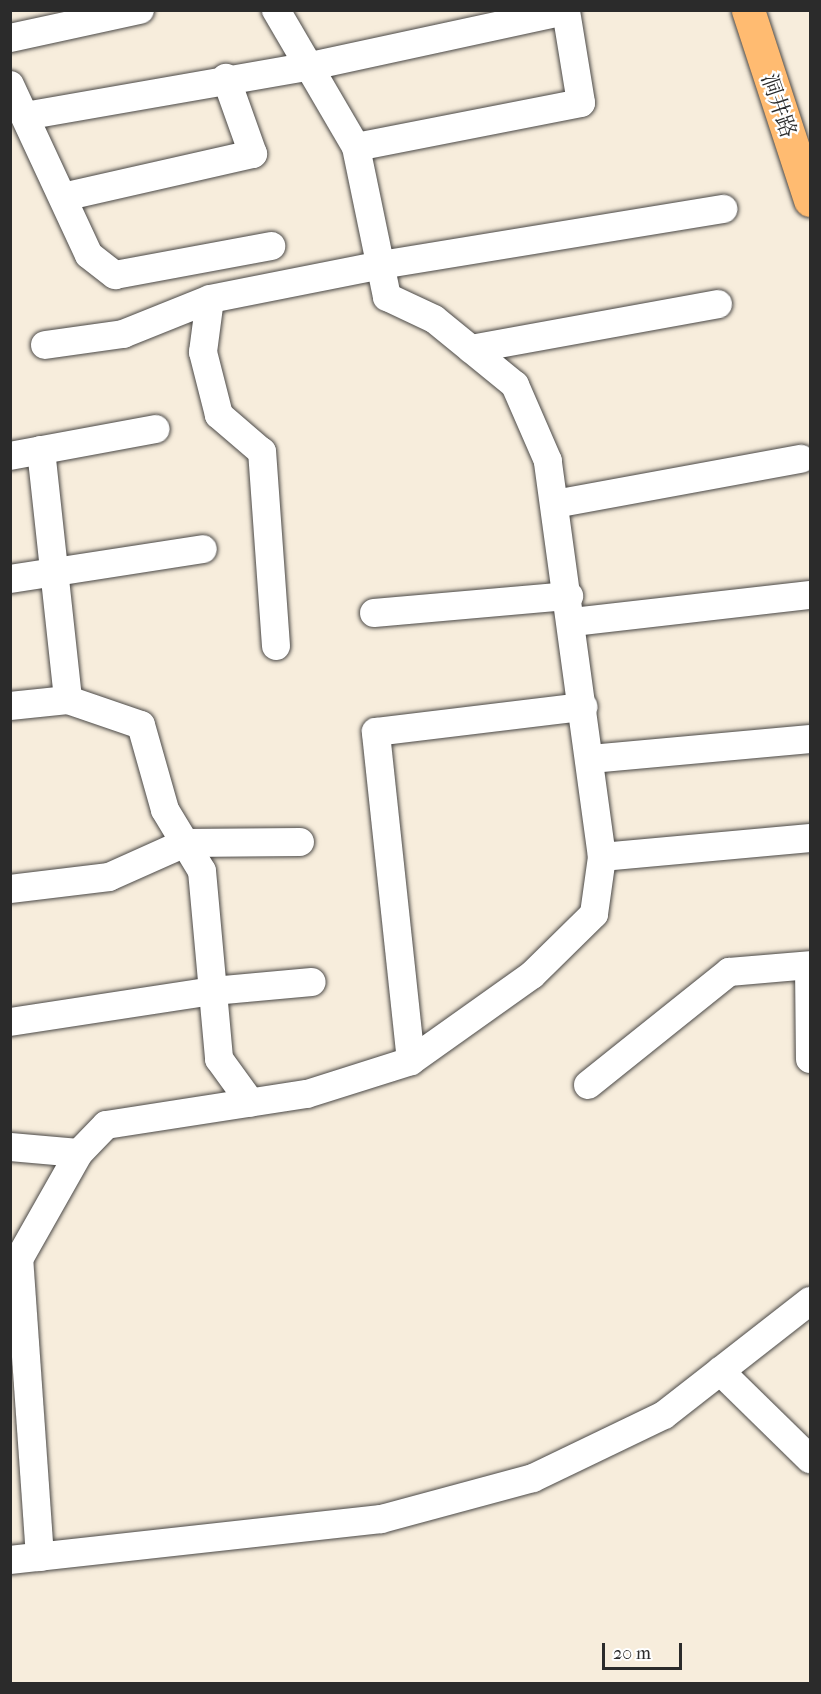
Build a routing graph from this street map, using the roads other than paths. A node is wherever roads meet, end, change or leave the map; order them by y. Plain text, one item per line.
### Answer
1 (140, 10) edge
2 (276, 10) edge
3 (748, 10) edge
4 (10, 38) edge
5 (311, 66) junction
6 (226, 78) junction
7 (10, 85) edge
8 (25, 116) junction
9 (356, 147) junction
10 (63, 197) junction
11 (810, 200) edge
12 (723, 209) dead end
13 (271, 246) dead end
14 (381, 265) junction
15 (210, 299) junction
16 (718, 304) dead end
17 (45, 345) dead end
18 (471, 349) junction
19 (156, 429) dead end
20 (41, 450) junction
21 (10, 456) edge
22 (801, 459) dead end
23 (555, 504) junction
24 (203, 549) dead end
25 (56, 572) junction
26 (10, 579) edge
27 (810, 595) edge
28 (571, 609) junction
29 (374, 613) dead end
30 (276, 646) dead end
31 (68, 700) junction
32 (10, 706) edge
33 (584, 707) junction
34 (810, 739) edge
35 (591, 759) junction
36 (810, 838) edge
37 (300, 842) dead end
38 (185, 843) junction
39 (602, 857) junction
40 (10, 889) edge
41 (810, 965) edge
42 (312, 982) dead end
43 (213, 991) junction
44 (10, 1022) edge
45 (810, 1059) edge
46 (411, 1060) junction
47 (588, 1084) dead end
48 (251, 1103) junction
49 (10, 1147) edge
50 (79, 1153) junction
51 (810, 1300) edge
52 (720, 1371) junction
53 (810, 1459) edge
54 (40, 1557) junction
55 (10, 1560) edge

1 - 4 street
2 - 5 street
3 - 11 main road, 洞井路
5 - 6 street
5 - 9 street
5 - 9 street
6 - 8 street
6 - 10 street
7 - 8 street
8 - 10 street
9 - 14 street
10 - 13 street
12 - 14 street
14 - 15 street
14 - 18 street
15 - 17 street
15 - 30 street
16 - 18 street
18 - 23 street
19 - 20 street
20 - 21 street
20 - 25 street
22 - 23 street
23 - 28 street
24 - 25 street
25 - 26 street
25 - 31 street
27 - 28 street
28 - 29 street
28 - 33 street
31 - 32 street
31 - 38 street
33 - 35 street
33 - 46 street
34 - 35 street
35 - 39 street
36 - 39 street
37 - 38 street
38 - 40 street
38 - 43 street
39 - 46 street
41 - 45 street
41 - 47 street
42 - 43 street
43 - 44 street
43 - 48 street
46 - 48 street
48 - 50 street
49 - 50 street
50 - 54 street
51 - 52 street
52 - 53 street
52 - 54 street
54 - 55 street

